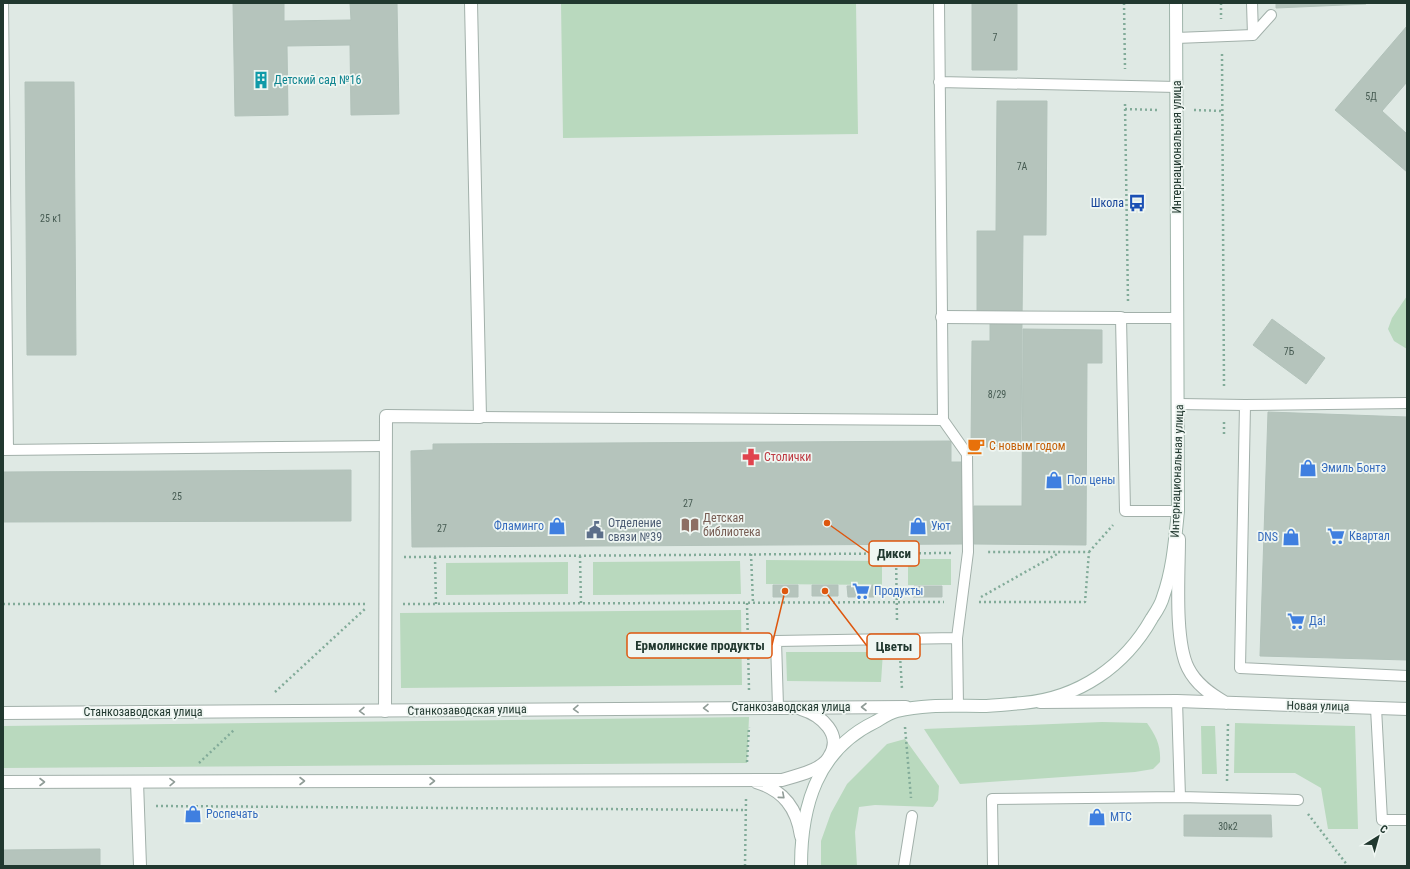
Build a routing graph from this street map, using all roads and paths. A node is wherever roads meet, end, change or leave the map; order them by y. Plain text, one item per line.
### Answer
1 (3, 3) edge
2 (471, 3) edge
3 (938, 3) edge
4 (1124, 3) edge
5 (1176, 3) edge
6 (1252, 3) edge
7 (3, 15) edge
8 (1270, 15) dead end
9 (1253, 35) junction
10 (1176, 38) junction
11 (940, 82) junction
12 (1125, 86) junction
13 (1177, 87) junction
14 (942, 318) junction
15 (1125, 318) junction
16 (1178, 318) junction
17 (1406, 403) edge
18 (1179, 404) junction
19 (1245, 405) junction
20 (480, 417) junction
21 (943, 420) junction
22 (385, 446) junction
23 (6, 450) edge
24 (1125, 511) junction
25 (1178, 511) junction
26 (968, 552) junction
27 (1059, 552) junction
28 (1089, 552) junction
29 (896, 553) junction
30 (934, 553) dead end
31 (751, 554) junction
32 (580, 556) junction
33 (419, 557) dead end
34 (435, 557) junction
35 (896, 602) junction
36 (961, 602) junction
37 (581, 603) junction
38 (753, 603) junction
39 (3, 604) edge
40 (385, 604) junction
41 (436, 604) junction
42 (957, 638) junction
43 (1407, 676) edge
44 (1177, 701) junction
45 (1026, 702) junction
46 (1228, 704) junction
47 (958, 706) junction
48 (778, 707) junction
49 (794, 707) junction
50 (931, 707) junction
51 (1376, 708) junction
52 (1407, 709) edge
53 (385, 711) junction
54 (3, 713) edge
55 (829, 758) junction
56 (747, 780) junction
57 (3, 782) edge
58 (137, 782) junction
59 (1180, 797) junction
60 (1298, 800) joint
61 (149, 806) dead end
62 (912, 816) dead end
63 (1407, 820) edge
64 (801, 837) junction
65 (140, 866) edge
66 (745, 866) edge
67 (801, 866) edge
68 (904, 866) edge
69 (993, 866) edge
70 (1348, 866) edge

1 - 7 lane
2 - 20 street
3 - 11 lane
4 - 12 path
5 - 10 street, Интернациональная улица
6 - 9 lane
7 - 23 lane
8 - 9 lane
9 - 10 lane
10 - 13 street, Интернациональная улица
11 - 12 lane
11 - 14 lane
12 - 13 lane
12 - 15 path
13 - 16 street, Интернациональная улица
14 - 15 street
14 - 21 lane
15 - 16 lane
15 - 24 lane
16 - 18 street, Интернациональная улица
17 - 19 lane
18 - 19 lane
18 - 25 street, Интернациональная улица
19 - 43 lane
20 - 21 lane
20 - 22 street
21 - 26 lane
22 - 23 lane
22 - 40 street
24 - 25 lane
24 - 28 path
25 - 45 street, Интернациональная улица
25 - 46 street
26 - 27 path
26 - 36 lane
27 - 28 path
27 - 28 path
29 - 30 path
29 - 31 path
29 - 35 path
31 - 32 path
31 - 38 path
32 - 34 path
32 - 37 path
33 - 34 path
34 - 41 path
35 - 36 path
35 - 38 path
36 - 42 lane
37 - 38 path
37 - 41 path
39 - 40 path
40 - 41 path
40 - 53 street
42 - 47 lane
42 - 48 lane
44 - 45 street, Новая улица
44 - 46 street, Новая улица
44 - 59 lane
45 - 47 street, Интернациональная улица
46 - 51 street, Новая улица
47 - 50 street, Интернациональная улица
48 - 49 street, Станкозаводская улица
48 -> 53 street, Станкозаводская улица
50 -> 49 street, Станкозаводская улица
49 - 55 street
50 - 55 street, Интернациональная улица
51 - 52 street, Новая улица
51 - 63 lane
53 -> 54 street, Станкозаводская улица
55 - 56 street
55 - 64 street, Интернациональная улица
58 -> 56 street
56 -> 64 street
57 -> 58 street
58 - 65 street
59 - 60 lane
59 - 69 lane
60 - 70 path
61 - 66 path
62 - 68 lane
64 - 67 street, Интернациональная улица

